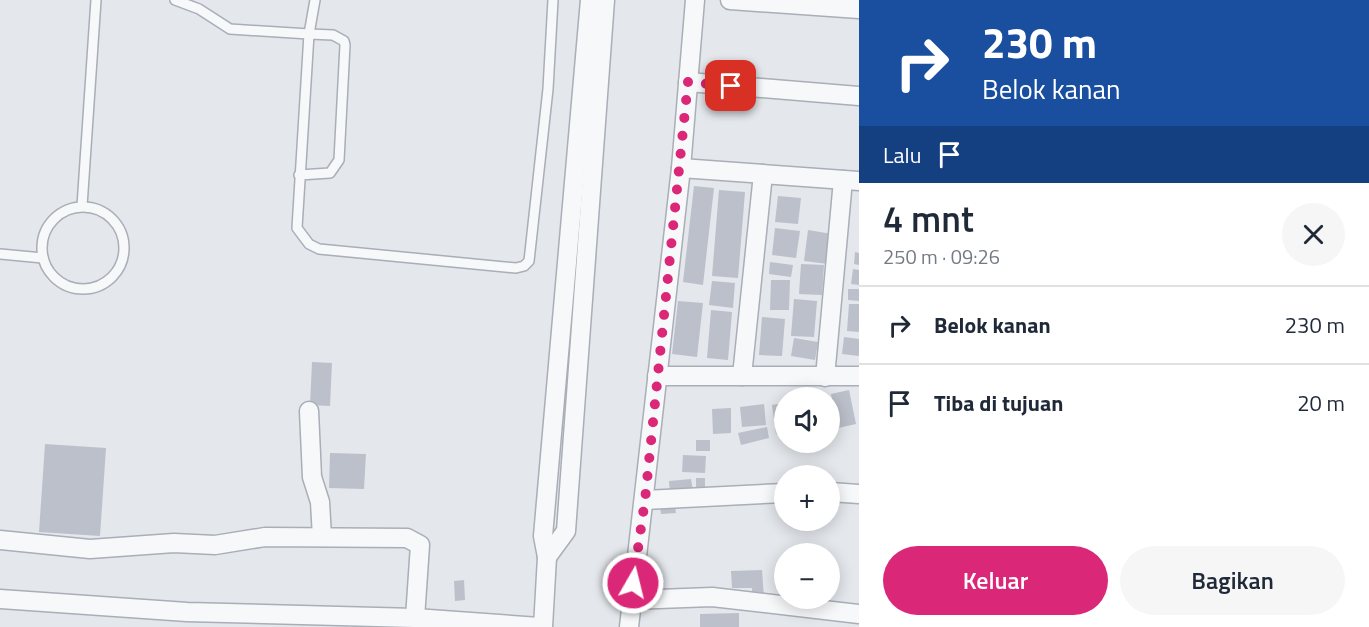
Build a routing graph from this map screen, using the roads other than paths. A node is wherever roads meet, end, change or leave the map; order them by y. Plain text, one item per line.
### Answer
1 (96, 0) edge
2 (175, 0) edge
3 (315, 0) edge
4 (553, 0) edge
5 (590, 0) edge
6 (605, 0) edge
7 (695, 0) edge
8 (730, 0) edge
9 (859, 9) edge
10 (309, 34) junction
11 (688, 82) junction
12 (859, 96) edge
13 (681, 168) junction
14 (763, 174) junction
15 (299, 175) junction
16 (851, 180) edge
17 (82, 206) junction
18 (0, 254) edge
19 (43, 258) junction
20 (657, 376) junction
21 (742, 376) junction
22 (859, 376) edge
23 (825, 377) junction
24 (309, 411) dead end
25 (840, 493) edge
26 (774, 494) edge
27 (859, 494) edge
28 (645, 500) junction
29 (322, 537) junction
30 (0, 540) edge
31 (547, 557) junction
32 (0, 599) edge
33 (631, 600) junction
34 (859, 614) edge
35 (415, 618) junction
36 (541, 627) edge
37 (629, 627) edge

1 - 17 lane
2 - 10 lane
3 - 10 lane
4 - 15 lane
5 - 31 street
6 - 31 street
7 - 11 street
8 - 9 street
10 - 15 lane
10 - 15 lane
11 - 12 street
11 - 13 street
13 - 14 street
13 - 20 street
14 - 16 street
14 - 21 street
16 - 23 street
17 - 19 lane
17 - 19 lane
18 - 19 lane
20 - 21 street
20 - 28 street
21 - 23 street
22 - 23 street
24 - 29 street
25 - 27 street
26 - 28 street
28 - 33 street
29 - 30 street
29 - 35 street
31 - 36 street
32 - 35 street
33 - 34 street
33 - 37 street
35 - 36 street

